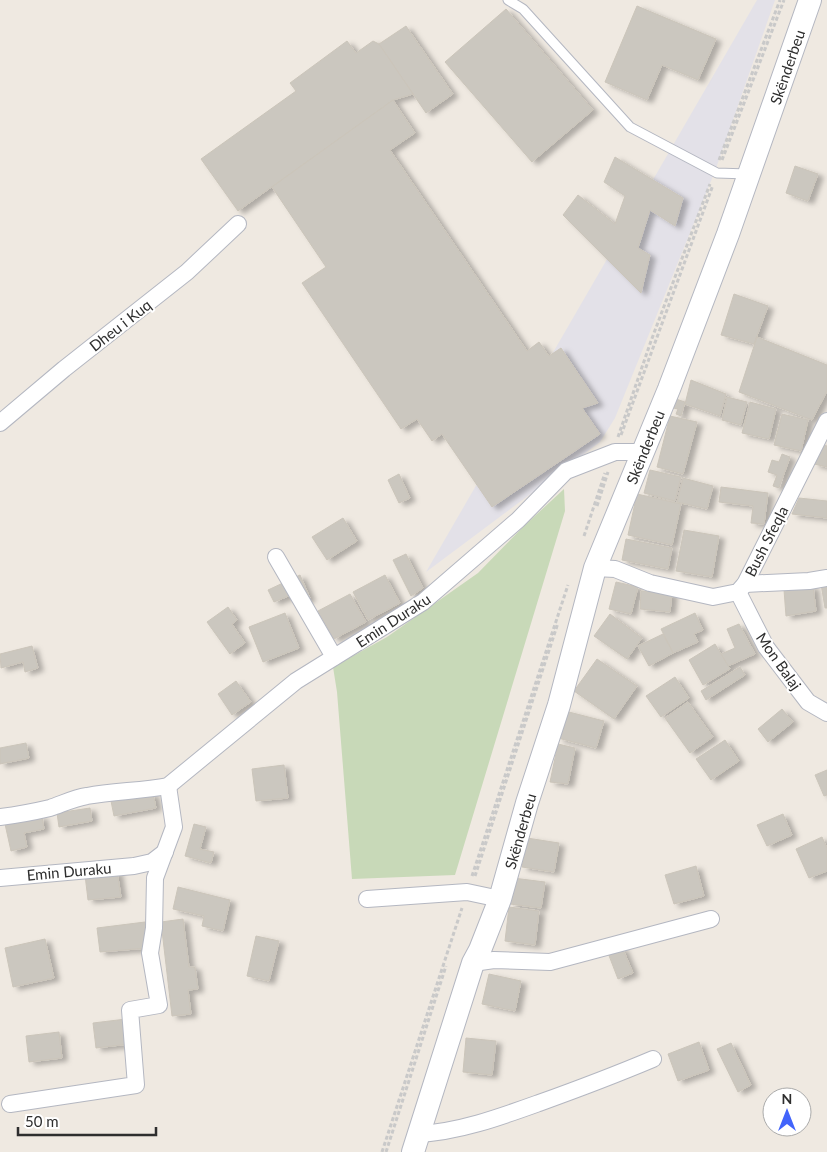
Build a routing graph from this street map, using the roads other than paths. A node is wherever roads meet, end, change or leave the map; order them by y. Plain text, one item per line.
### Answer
1 (508, 0) edge
2 (810, 0) edge
3 (748, 174) junction
4 (238, 224) dead end
5 (827, 421) edge
6 (0, 423) edge
7 (823, 439) edge
8 (644, 452) junction
9 (276, 557) dead end
10 (595, 568) junction
11 (827, 578) edge
12 (741, 588) junction
13 (334, 658) junction
14 (827, 696) edge
15 (808, 702) junction
16 (827, 713) edge
17 (168, 786) junction
18 (0, 817) edge
19 (165, 852) junction
20 (0, 878) edge
21 (367, 899) dead end
22 (500, 899) junction
23 (711, 920) dead end
24 (473, 963) junction
25 (653, 1060) dead end
26 (10, 1104) dead end
27 (415, 1143) edge

1 - 3 lane
2 - 3 main road, Skënderbeu
3 - 8 main road, Skënderbeu
4 - 6 street, Dheu i Kuq
5 - 7 street, Bush Sfeqla
7 - 12 street, Bush Sfeqla
8 - 10 main road, Skënderbeu
8 - 13 street, Emin Duraku
9 - 13 street
10 - 12 street, Bush Sfeqla
10 - 22 main road, Skënderbeu
11 - 12 street
12 - 15 street, Mon Balaj
13 - 17 street, Emin Duraku
14 - 15 street, Mon Balaj
15 - 16 street, Mon Balaj
17 - 18 street
17 - 19 street
19 - 20 street, Emin Duraku
19 - 26 street
21 - 22 street
22 - 24 main road, Skënderbeu
23 - 24 street
24 - 27 main road, Skënderbeu
25 - 27 street, Skënderbeu

